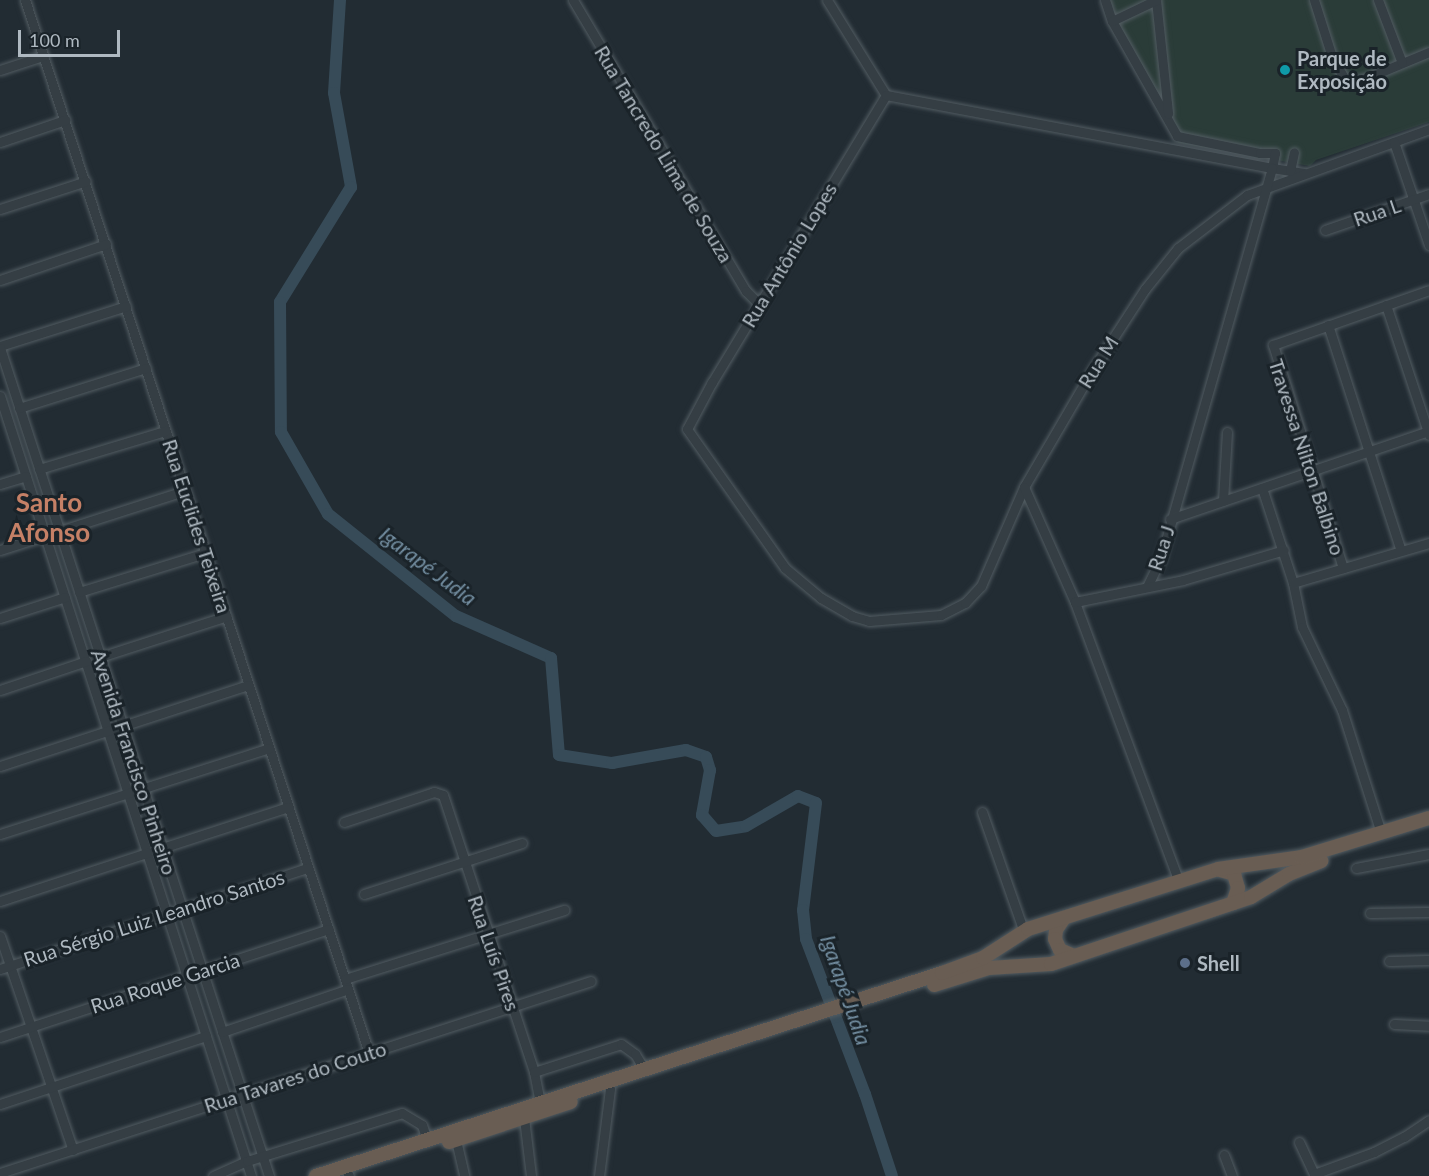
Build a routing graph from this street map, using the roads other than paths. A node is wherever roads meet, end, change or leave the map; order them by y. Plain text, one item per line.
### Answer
1 (25, 0) edge
2 (574, 0) edge
3 (827, 0) edge
4 (1105, 0) edge
5 (1156, 0) edge
6 (1314, 0) edge
7 (1378, 0) edge
8 (1112, 21) junction
9 (1429, 52) edge
10 (43, 56) junction
11 (1402, 63) junction
12 (0, 70) edge
13 (886, 95) junction
14 (1168, 119) junction
15 (65, 120) junction
16 (1429, 129) edge
17 (0, 142) edge
18 (1394, 142) junction
19 (1294, 152) dead end
20 (1272, 168) junction
21 (1290, 171) junction
22 (1306, 173) junction
23 (86, 181) junction
24 (1268, 186) junction
25 (1429, 194) edge
26 (1413, 199) junction
27 (0, 208) edge
28 (1325, 230) dead end
29 (106, 244) junction
30 (1429, 245) edge
31 (0, 280) edge
32 (1429, 290) edge
33 (759, 304) junction
34 (1386, 305) junction
35 (126, 306) junction
36 (1328, 325) junction
37 (0, 347) edge
38 (146, 368) junction
39 (0, 396) edge
40 (19, 408) junction
41 (3, 413) edge
42 (693, 416) joint
43 (165, 431) junction
44 (1227, 432) dead end
45 (1429, 432) edge
46 (1368, 452) junction
47 (39, 469) junction
48 (1312, 471) junction
49 (26, 476) junction
50 (0, 484) edge
51 (1024, 487) junction
52 (1262, 488) junction
53 (184, 491) junction
54 (1223, 501) junction
55 (1170, 519) junction
56 (59, 531) junction
57 (45, 535) junction
58 (1429, 543) edge
59 (0, 550) edge
60 (1284, 550) junction
61 (1401, 551) junction
62 (205, 553) junction
63 (1343, 568) junction
64 (1293, 583) junction
65 (1148, 585) junction
66 (79, 592) junction
67 (65, 597) junction
68 (1074, 602) junction
69 (226, 616) junction
70 (0, 618) edge
71 (100, 657) junction
72 (86, 661) junction
73 (248, 685) junction
74 (0, 690) edge
75 (122, 726) junction
76 (108, 730) junction
77 (269, 748) junction
78 (0, 766) edge
79 (143, 788) junction
80 (128, 793) junction
81 (288, 807) junction
82 (982, 812) dead end
83 (1429, 818) edge
84 (344, 822) dead end
85 (1429, 826) edge
86 (1381, 833) junction
87 (0, 834) edge
88 (522, 843) dead end
89 (162, 848) junction
90 (147, 852) junction
91 (1429, 854) edge
92 (464, 862) junction
93 (308, 868) junction
94 (1356, 868) dead end
95 (1218, 869) junction
96 (1179, 882) junction
97 (364, 894) dead end
98 (0, 901) edge
99 (1233, 903) junction
100 (182, 909) junction
101 (564, 910) dead end
102 (1429, 912) edge
103 (1370, 913) dead end
104 (167, 914) junction
105 (1064, 918) junction
106 (329, 929) junction
107 (1024, 932) junction
108 (487, 935) junction
109 (0, 936) edge
110 (1074, 956) junction
111 (1429, 960) edge
112 (1389, 962) dead end
113 (5, 967) edge
114 (202, 970) junction
115 (187, 975) junction
116 (345, 979) junction
117 (591, 981) dead end
118 (348, 989) junction
119 (891, 995) junction
120 (513, 1008) junction
121 (1394, 1024) dead end
122 (797, 1026) junction
123 (1429, 1026) edge
124 (32, 1027) junction
125 (222, 1032) junction
126 (206, 1036) junction
127 (0, 1037) edge
128 (369, 1053) junction
129 (644, 1069) junction
130 (534, 1072) junction
131 (52, 1087) junction
132 (610, 1089) junction
133 (242, 1094) junction
134 (227, 1099) junction
135 (540, 1103) junction
136 (0, 1104) edge
137 (524, 1119) junction
138 (1429, 1120) edge
139 (428, 1140) junction
140 (456, 1140) junction
141 (1299, 1142) dead end
142 (73, 1150) junction
143 (1224, 1155) dead end
144 (262, 1156) junction
145 (247, 1161) junction
146 (0, 1173) edge
147 (346, 1175) edge
148 (1314, 1175) edge
149 (213, 1176) edge
150 (251, 1176) edge
151 (268, 1176) edge
152 (316, 1176) edge
153 (464, 1176) edge
154 (531, 1176) edge
155 (599, 1176) edge
156 (1232, 1176) edge

1 - 10 street, Rua Euclides Teixeira
2 - 33 street, Rua Tancredo Lima de Souza
3 - 13 street
4 - 8 street
5 - 8 street
5 - 14 street
6 - 11 street
7 - 11 street
8 - 14 street
9 - 11 street
10 - 12 street
10 - 15 street, Rua Euclides Teixeira
13 - 20 street
13 - 33 street, Rua Antônio Lopes
14 - 20 street
15 - 17 street
15 - 23 street, Rua Euclides Teixeira
16 - 18 street, Rua M
18 - 22 street, Rua M
18 - 26 street
19 - 21 street
20 - 21 street
20 - 24 street
21 - 22 street
22 - 24 street, Rua M
23 - 27 street
23 - 29 street, Rua Euclides Teixeira
24 - 51 street, Rua M
24 - 55 street, Rua J
25 - 26 street, Rua L
26 - 28 street, Rua L
26 - 30 street
29 - 31 street
29 - 35 street, Rua Euclides Teixeira
32 - 34 street
33 - 42 street, Rua Antônio Lopes
34 - 36 street
34 - 45 street
35 - 37 street
35 - 38 street, Rua Euclides Teixeira
36 - 46 street
36 - 48 street, Travessa Nilton Balbino
37 - 40 street, Avenida Francisco Pinheiro
38 - 40 street
38 - 43 street, Rua Euclides Teixeira
39 - 41 street, Avenida Francisco Pinheiro
40 - 47 street, Avenida Francisco Pinheiro
41 - 49 street, Avenida Francisco Pinheiro
42 - 51 street, Rua M
43 - 47 street
43 - 53 street, Rua Euclides Teixeira
44 - 54 street
45 - 46 street
46 - 48 street
46 - 61 street
47 - 56 street, Avenida Francisco Pinheiro
48 - 52 street
48 - 63 street, Travessa Nilton Balbino
49 - 50 street
49 - 57 street, Avenida Francisco Pinheiro
51 - 68 street
52 - 54 street
52 - 60 street
53 - 56 street
53 - 62 street, Rua Euclides Teixeira
54 - 55 street
55 - 65 street, Rua J
56 - 57 street
56 - 66 street, Avenida Francisco Pinheiro
57 - 59 street
57 - 67 street, Avenida Francisco Pinheiro
58 - 61 street
60 - 64 street
60 - 65 street
61 - 63 street
62 - 66 street
62 - 69 street, Rua Euclides Teixeira
63 - 64 street
64 - 86 street
65 - 68 street, Rua J
66 - 71 street, Avenida Francisco Pinheiro
67 - 70 street
67 - 72 street, Avenida Francisco Pinheiro
68 - 96 street
69 - 71 street
69 - 73 street, Rua Euclides Teixeira
71 - 75 street, Avenida Francisco Pinheiro
72 - 74 street
72 - 76 street, Avenida Francisco Pinheiro
73 - 75 street
73 - 77 street, Rua Euclides Teixeira
75 - 76 street
75 - 79 street, Avenida Francisco Pinheiro
76 - 78 street
76 - 80 street, Avenida Francisco Pinheiro
77 - 79 street
77 - 81 street, Rua Euclides Teixeira
79 - 80 street
79 - 89 street, Avenida Francisco Pinheiro
80 - 87 street
80 - 90 street, Avenida Francisco Pinheiro
81 - 89 street
81 - 93 street, Rua Euclides Teixeira
82 - 107 street
83 - 86 highway
84 - 92 street, Rua Luís Pires
85 - 99 highway
86 - 95 highway
88 - 92 street
89 - 100 street, Avenida Francisco Pinheiro
90 - 98 street
90 - 104 street, Avenida Francisco Pinheiro
91 - 94 street
92 - 97 street
92 - 108 street, Rua Luís Pires
93 - 100 street, Rua Sérgio Luiz Leandro Santos
93 - 106 street, Rua Euclides Teixeira
95 - 96 highway
95 - 99 highway
96 - 105 highway
99 - 110 highway
100 - 104 street, Rua Sérgio Luiz Leandro Santos
100 - 114 street, Avenida Francisco Pinheiro
101 - 108 street
102 - 103 street
104 - 113 street, Rua Sérgio Luiz Leandro Santos
104 - 115 street, Avenida Francisco Pinheiro
105 - 107 highway
105 - 110 highway
106 - 114 street, Rua Roque Garcia
106 - 116 street, Rua Euclides Teixeira
107 - 119 highway
108 - 116 street
108 - 120 street, Rua Luís Pires
109 - 113 street
110 - 119 highway
111 - 112 street
113 - 124 street
114 - 115 street, Rua Roque Garcia
114 - 125 street, Avenida Francisco Pinheiro
115 - 124 street, Rua Roque Garcia
115 - 126 street, Avenida Francisco Pinheiro
116 - 118 street, Rua Euclides Teixeira
117 - 120 street, Rua Tavares do Couto
118 - 125 street
118 - 128 street, Rua Euclides Teixeira
119 - 122 highway
120 - 128 street, Rua Tavares do Couto
120 - 130 street, Rua Luís Pires
121 - 123 street
122 - 129 highway
122 - 132 highway
124 - 127 street, Rua Roque Garcia
124 - 131 street
125 - 133 street, Avenida Francisco Pinheiro
126 - 131 street
126 - 134 street, Avenida Francisco Pinheiro
128 - 133 street, Rua Tavares do Couto
129 - 130 street
129 - 135 highway
130 - 135 street, Rua Luís Pires
131 - 136 street
131 - 142 street
132 - 137 highway
132 - 155 street
133 - 134 street, Rua Tavares do Couto
133 - 144 street, Avenida Francisco Pinheiro
134 - 142 street, Rua Tavares do Couto
134 - 145 street, Avenida Francisco Pinheiro
135 - 139 highway
137 - 140 highway
137 - 154 street
138 - 148 street
139 - 144 street
139 - 152 highway
140 - 147 highway
140 - 153 street
141 - 148 street
142 - 146 street, Rua Tavares do Couto
143 - 156 street
144 - 145 street
144 - 151 street, Avenida Francisco Pinheiro
145 - 149 street
145 - 150 street, Avenida Francisco Pinheiro

